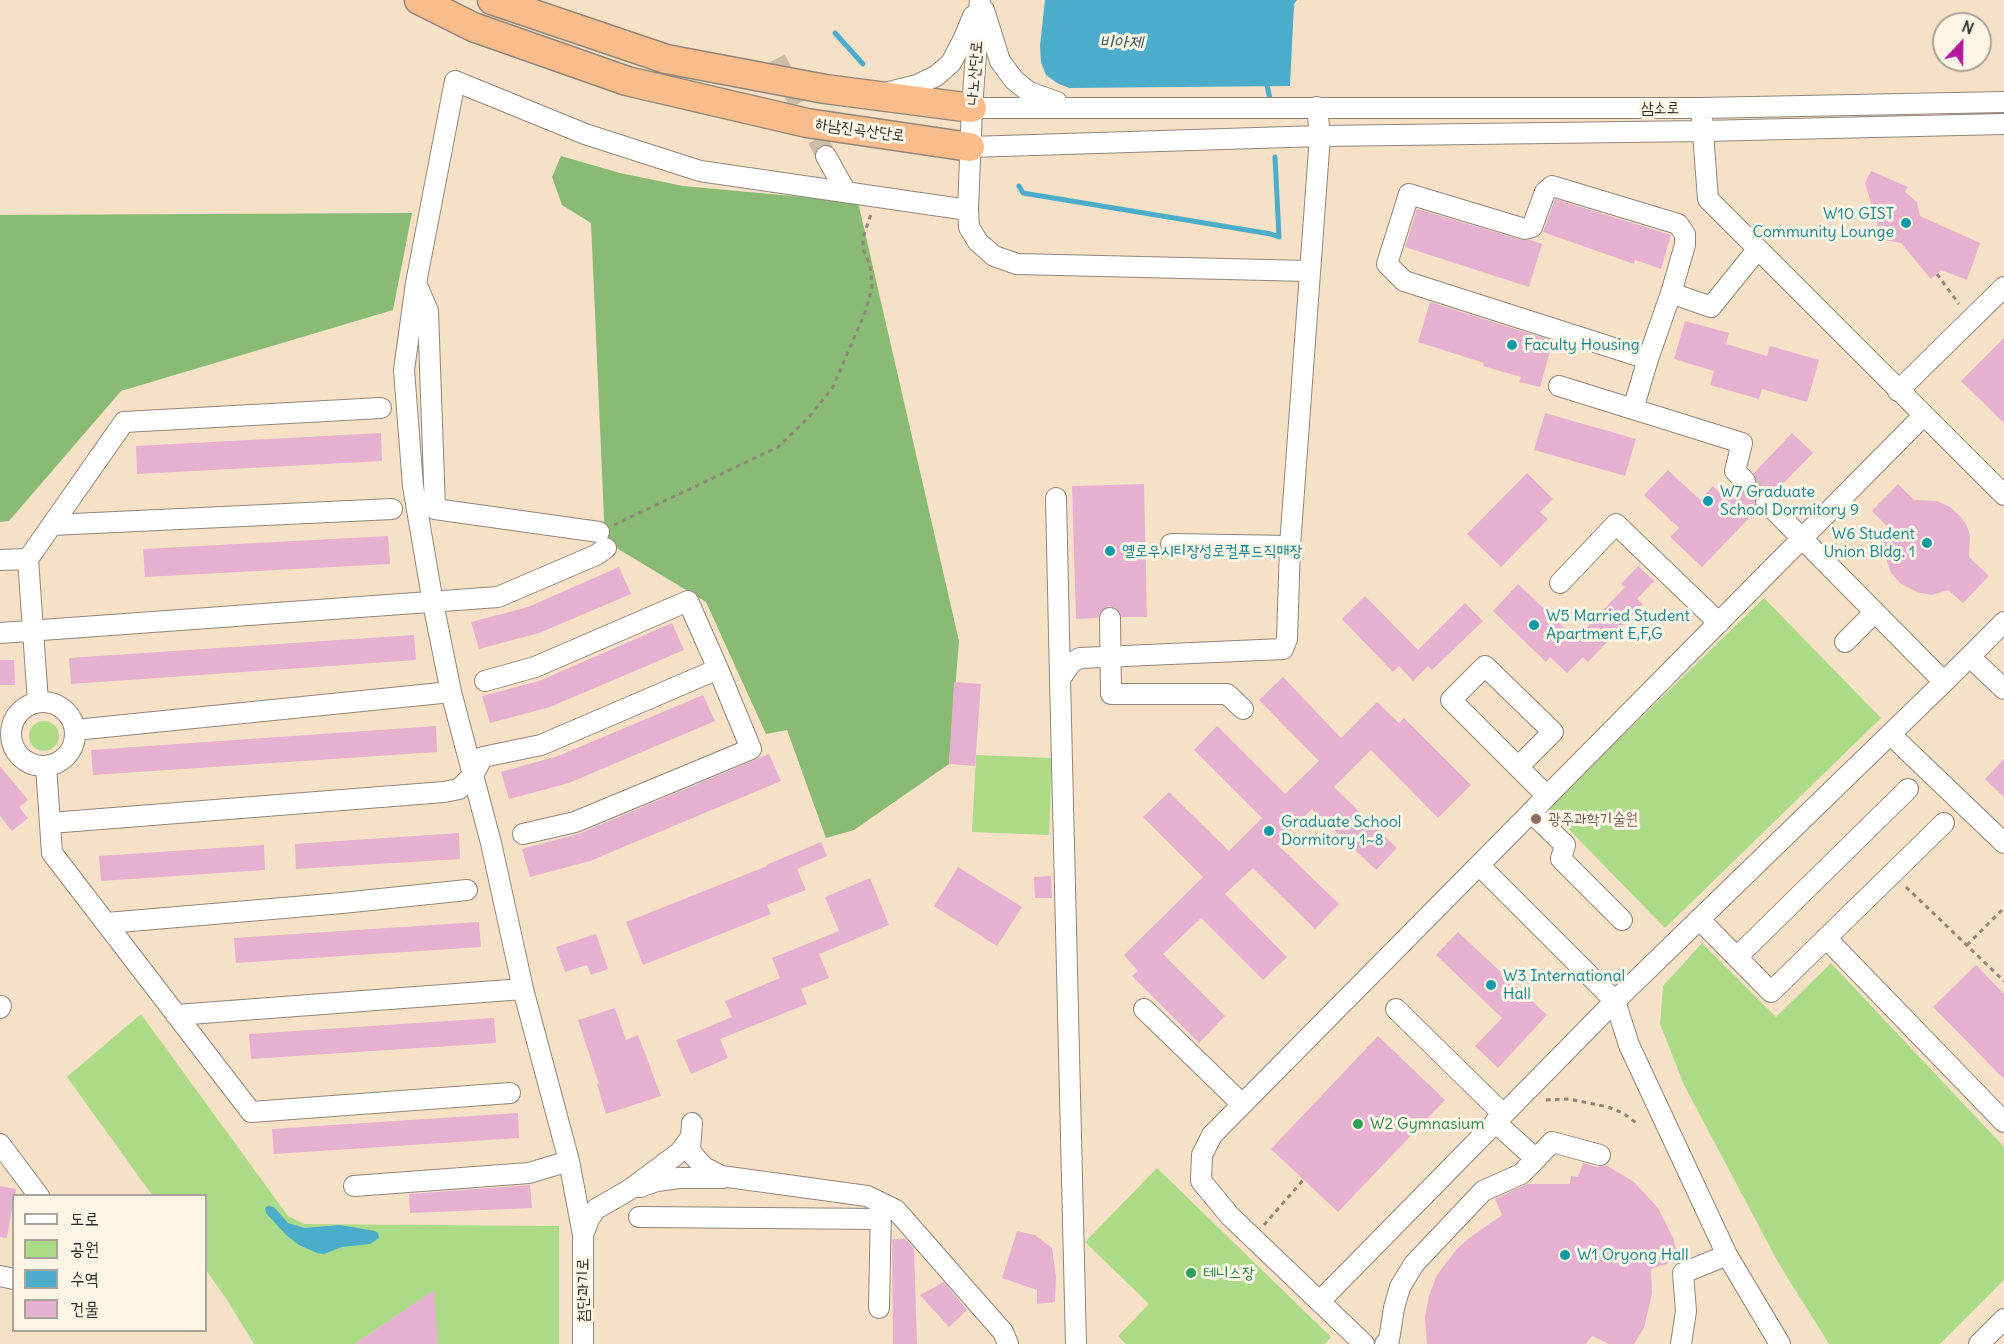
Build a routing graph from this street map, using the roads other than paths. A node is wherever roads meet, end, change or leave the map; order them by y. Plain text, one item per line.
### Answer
1 (419, 0) edge
2 (492, 0) edge
3 (980, 0) edge
4 (876, 95) junction
5 (2004, 102) edge
6 (1317, 107) junction
7 (972, 108) junction
8 (1071, 108) junction
9 (1701, 108) junction
10 (2004, 124) edge
11 (1702, 131) junction
12 (1320, 136) junction
13 (970, 147) junction
14 (826, 156) tunnel mouth
15 (846, 192) junction
16 (968, 210) junction
17 (1757, 250) junction
18 (1309, 271) junction
19 (416, 283) junction
20 (2004, 287) edge
21 (1671, 293) junction
22 (1648, 359) junction
23 (1559, 386) dead end
24 (1898, 391) junction
25 (381, 408) dead end
26 (1633, 410) junction
27 (1923, 416) junction
28 (1745, 481) tunnel mouth
29 (2004, 495) edge
30 (1056, 498) dead end
31 (1766, 502) tunnel mouth
32 (392, 508) dead end
33 (52, 525) junction
34 (1803, 538) junction
35 (1171, 544) dead end
36 (1290, 546) junction
37 (28, 559) junction
38 (0, 560) edge
39 (1560, 583) dead end
40 (433, 603) junction
41 (1875, 612) junction
42 (1110, 618) dead end
43 (2004, 622) edge
44 (1719, 623) junction
45 (33, 632) junction
46 (0, 633) edge
47 (1845, 642) dead end
48 (1110, 657) junction
49 (1970, 657) junction
50 (718, 669) junction
51 (1060, 679) junction
52 (485, 681) dead end
53 (1944, 682) junction
54 (2004, 689) edge
55 (451, 692) junction
56 (38, 702) junction
57 (1243, 710) dead end
58 (7, 722) edge
59 (75, 730) junction
60 (1890, 734) junction
61 (46, 766) junction
62 (1518, 767) junction
63 (473, 775) junction
64 (1908, 789) dead end
65 (1547, 796) junction
66 (1531, 812) junction
67 (50, 823) junction
68 (1944, 823) dead end
69 (523, 834) dead end
70 (2004, 843) edge
71 (1479, 865) junction
72 (467, 890) dead end
73 (1699, 919) junction
74 (1622, 920) dead end
75 (107, 923) junction
76 (1826, 938) junction
77 (1737, 957) junction
78 (523, 989) junction
79 (1615, 1000) junction
80 (1144, 1009) dead end
81 (1396, 1010) dead end
82 (177, 1015) junction
83 (510, 1093) dead end
84 (1242, 1104) junction
85 (1499, 1118) junction
86 (2004, 1122) edge
87 (0, 1144) edge
88 (1600, 1155) dead end
89 (1536, 1159) junction
90 (569, 1161) junction
91 (728, 1178) junction
92 (354, 1186) dead end
93 (794, 1187) junction
94 (629, 1190) junction
95 (38, 1194) edge
96 (881, 1211) junction
97 (639, 1217) dead end
98 (793, 1218) junction
99 (583, 1235) junction
100 (1727, 1256) junction
101 (1320, 1301) junction
102 (879, 1308) dead end
103 (2004, 1319) edge
104 (1362, 1343) edge
105 (583, 1344) edge
106 (1008, 1344) edge
107 (1076, 1344) edge
108 (1385, 1344) edge
109 (1681, 1344) edge
110 (1780, 1344) edge
111 (1979, 1344) edge

1 - 13 highway, 하남진곡산단로
2 - 4 highway
3 - 4 street
3 - 7 street, 나노산단로
3 - 8 street
4 - 7 highway
5 - 9 street, 삼소로
6 - 8 street
6 - 9 street, 삼소로
6 - 12 street
7 - 8 street
7 - 13 street, 나노산단로
9 - 11 street
10 - 11 street, 삼소로
11 - 12 street, 삼소로
11 - 17 street
12 - 13 street, 하남진곡산단로
12 - 18 street
13 - 16 street, 나노산단로
14 - 15 street
15 - 16 street
15 - 19 street, 첨단과기로
16 - 18 street, 나노산단로
17 - 21 street
17 - 24 street
18 - 36 street
19 - 40 street, 첨단과기로
19 - 40 street
20 - 24 street
21 - 22 street
21 - 22 street
22 - 26 street
23 - 26 street
24 - 27 street
25 - 33 street
26 - 28 street
27 - 29 street
27 - 34 street
30 - 51 street
31 - 34 street
32 - 33 street
33 - 37 street
34 - 41 street
34 - 44 street
35 - 36 street
36 - 48 street
37 - 38 street
37 - 45 street
39 - 44 street
40 - 45 street
40 - 55 street, 첨단과기로
41 - 47 street
41 - 53 street
42 - 48 street
43 - 49 street
44 - 65 street
45 - 46 street
45 - 56 street
48 - 51 street
48 - 57 street
49 - 53 street
49 - 54 street
50 - 52 street
50 - 63 street
50 - 69 street
51 - 107 street
53 - 60 street
55 - 59 street
55 - 63 street, 첨단과기로
56 - 58 street
56 - 59 street
58 - 61 street
59 - 61 street
60 - 70 street
60 - 73 street
61 - 67 street
62 - 62 street
62 - 65 street
63 - 67 street
63 - 78 street, 첨단과기로
64 - 77 street
65 - 66 street
66 - 71 street
66 - 74 street
67 - 75 street
68 - 76 street
71 - 79 street
71 - 84 street
72 - 75 street
73 - 77 street
73 - 79 street
75 - 82 street
76 - 77 street
76 - 86 street
78 - 82 street
78 - 90 street, 첨단과기로
79 - 85 street
79 - 100 street
80 - 84 street
81 - 85 street
82 - 83 street
84 - 101 street
85 - 89 street
85 - 101 street
87 - 95 street
88 - 89 street
89 - 108 street
90 - 92 street
90 - 99 street, 첨단과기로
91 - 93 street
91 - 94 street
91 - 94 street
93 - 96 street
93 - 98 street
94 - 99 street
96 - 98 street
96 - 102 street
96 - 106 street
97 - 98 street
99 - 105 street, 첨단과기로
100 - 109 street
100 - 110 street
101 - 104 street
103 - 111 street

